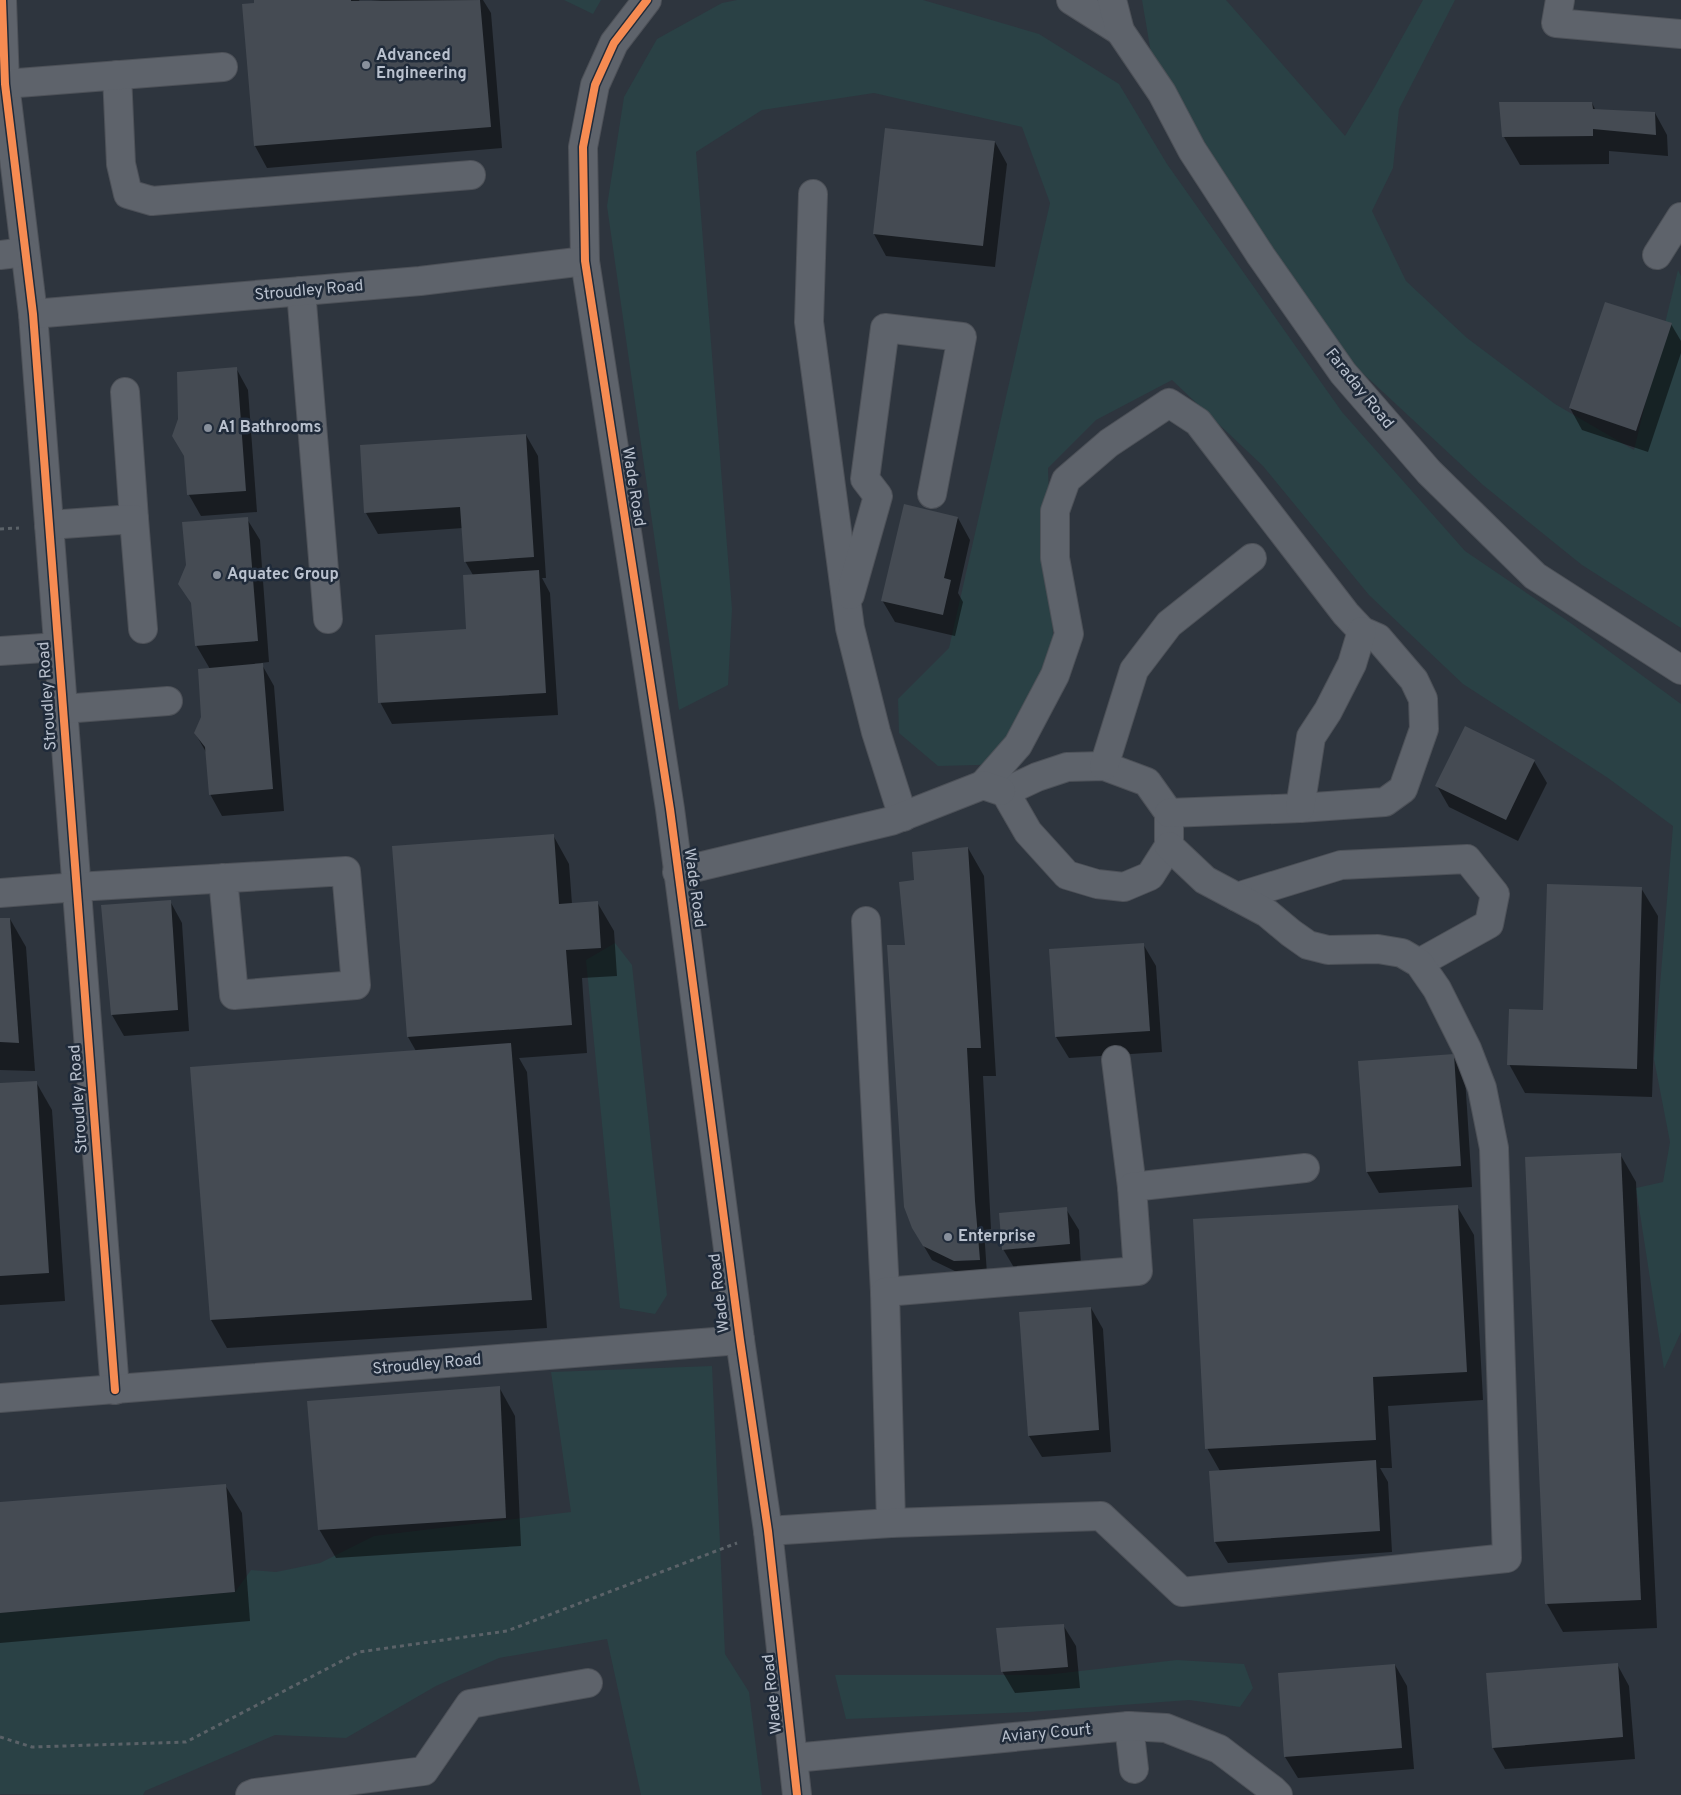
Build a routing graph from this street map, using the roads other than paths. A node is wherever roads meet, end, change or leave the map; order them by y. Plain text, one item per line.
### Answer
1 (2, 0) edge
2 (646, 0) edge
3 (1071, 0) edge
4 (1112, 0) edge
5 (1560, 0) edge
6 (1120, 31) junction
7 (1681, 34) edge
8 (223, 67) dead end
9 (117, 75) junction
10 (5, 84) junction
11 (472, 174) dead end
12 (8, 181) edge
13 (814, 194) dead end
14 (1681, 217) edge
15 (13, 254) edge
16 (1657, 255) dead end
17 (585, 261) junction
18 (301, 291) junction
19 (33, 314) junction
20 (125, 392) dead end
21 (932, 494) dead end
22 (134, 519) junction
23 (49, 525) junction
24 (1252, 558) dead end
25 (847, 606) junction
26 (328, 620) dead end
27 (143, 629) dead end
28 (1362, 631) junction
29 (58, 647) junction
30 (0, 651) edge
31 (1681, 670) edge
32 (168, 701) dead end
33 (63, 709) junction
34 (1104, 766) junction
35 (994, 789) junction
36 (1300, 808) junction
37 (1169, 813) junction
38 (903, 817) junction
39 (1169, 846) junction
40 (677, 872) junction
41 (223, 878) junction
42 (77, 887) junction
43 (0, 894) edge
44 (1237, 898) junction
45 (866, 920) dead end
46 (1419, 964) junction
47 (1116, 1060) dead end
48 (1305, 1168) dead end
49 (1132, 1187) junction
50 (885, 1292) junction
51 (740, 1340) junction
52 (115, 1390) junction
53 (0, 1398) edge
54 (891, 1523) junction
55 (768, 1531) junction
56 (588, 1684) dead end
57 (1129, 1726) junction
58 (794, 1758) junction
59 (1134, 1769) dead end
60 (250, 1795) edge
61 (797, 1795) edge
62 (1278, 1795) edge

1 - 10 street, Stroudley Road
2 - 17 street, Wade Road
3 - 6 street, Faraday Road
4 - 6 street, Faraday Road
5 - 7 street
6 - 31 street, Faraday Road
8 - 9 street
9 - 10 street
9 - 11 street
10 - 12 street, Stroudley Road
12 - 15 street, Stroudley Road
13 - 25 street
14 - 16 street
15 - 19 street, Stroudley Road
17 - 18 street, Stroudley Road
17 - 40 street, Wade Road
18 - 19 street, Stroudley Road
18 - 26 street
19 - 23 street, Stroudley Road
20 - 22 street
21 - 25 street
22 - 23 street
22 - 27 street
23 - 29 street, Stroudley Road
24 - 34 street
25 - 38 street
28 - 35 street
28 - 36 street
28 - 36 street
29 - 30 street
29 - 33 street, Stroudley Road
32 - 33 street
33 - 42 street, Stroudley Road
34 - 35 street
34 - 37 street
35 - 38 street
35 - 39 street
36 - 37 street
37 - 39 street
38 - 40 street
39 - 44 street
40 - 51 street, Wade Road
41 - 41 street
41 - 42 street
42 - 43 street
42 - 52 street, Stroudley Road
44 - 46 street
44 - 46 street
45 - 50 street
46 - 54 street
47 - 49 street
48 - 49 street
49 - 50 street
50 - 54 street
51 - 52 street, Stroudley Road
51 - 55 street, Wade Road
52 - 53 street, Stroudley Road
54 - 55 street
55 - 58 street, Wade Road
56 - 60 street
57 - 58 street, Aviary Court
57 - 59 street
57 - 62 street, Aviary Court
58 - 61 street, Wade Road

